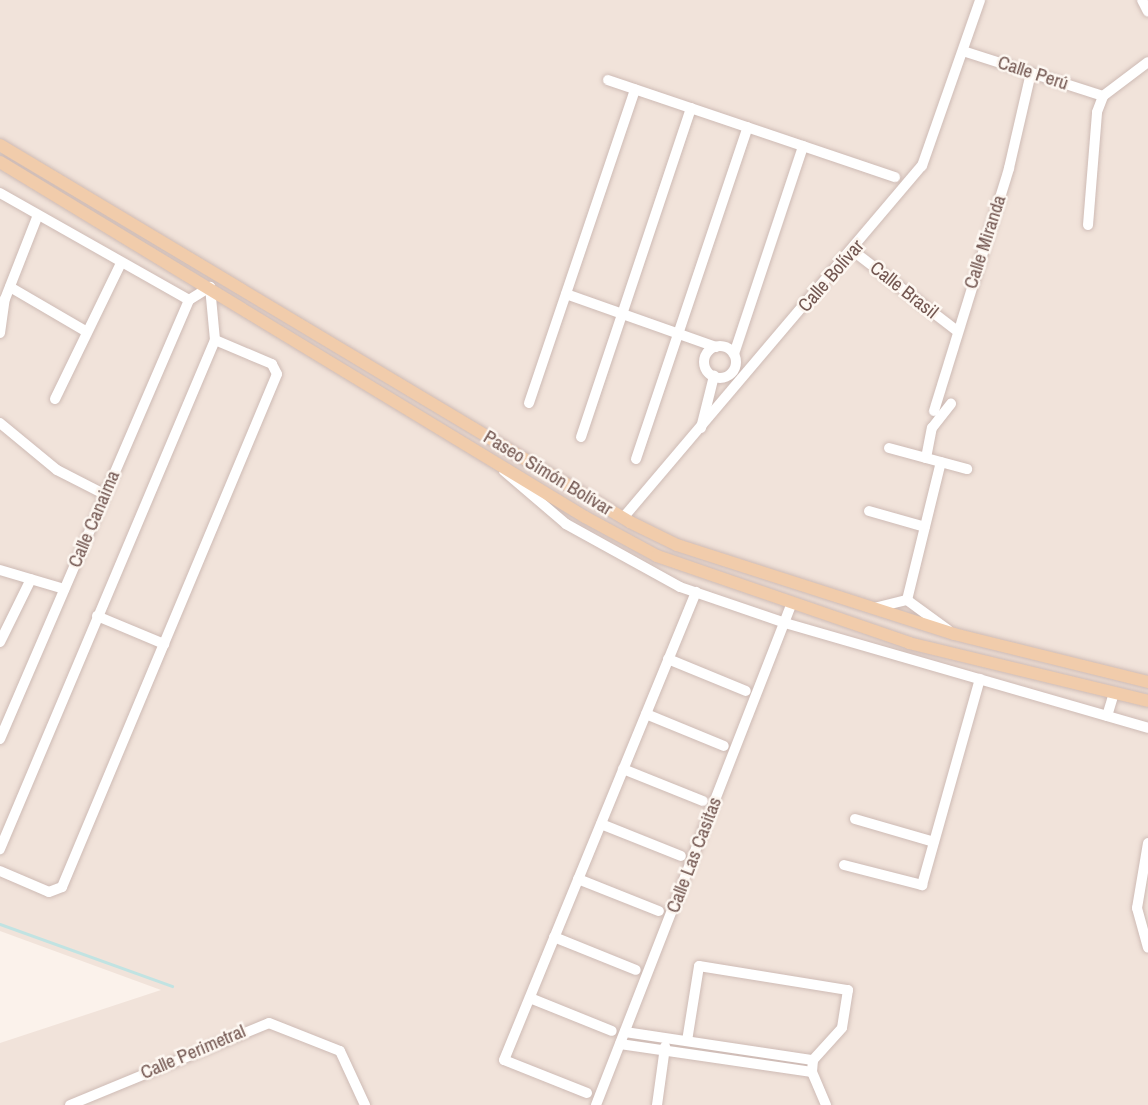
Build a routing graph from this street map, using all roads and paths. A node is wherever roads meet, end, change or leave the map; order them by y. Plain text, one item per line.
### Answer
1 (979, 0) edge
2 (1142, 0) edge
3 (1148, 12) edge
4 (963, 51) junction
5 (1148, 62) edge
6 (1031, 73) junction
7 (608, 80) dead end
8 (635, 89) junction
9 (1103, 96) junction
10 (691, 108) junction
11 (748, 127) junction
12 (0, 145) edge
13 (803, 146) junction
14 (0, 162) edge
15 (895, 177) dead end
16 (0, 193) edge
17 (38, 215) junction
18 (1088, 225) dead end
19 (852, 250) junction
20 (121, 263) junction
21 (218, 275) junction
22 (10, 287) junction
23 (210, 288) junction
24 (566, 294) junction
25 (189, 300) junction
26 (956, 330) junction
27 (87, 332) junction
28 (0, 334) edge
29 (215, 340) junction
30 (716, 346) junction
31 (734, 354) junction
32 (714, 376) junction
33 (55, 399) dead end
34 (529, 403) dead end
35 (951, 404) dead end
36 (934, 411) dead end
37 (0, 424) edge
38 (701, 428) junction
39 (581, 437) dead end
40 (888, 448) dead end
41 (926, 458) junction
42 (636, 459) dead end
43 (942, 462) junction
44 (499, 466) junction
45 (967, 469) dead end
46 (104, 494) junction
47 (869, 511) dead end
48 (624, 518) junction
49 (925, 527) junction
50 (612, 533) junction
51 (0, 570) edge
52 (31, 579) junction
53 (64, 589) junction
54 (695, 592) junction
55 (907, 600) junction
56 (791, 605) junction
57 (870, 609) junction
58 (97, 616) junction
59 (785, 623) junction
60 (954, 634) junction
61 (0, 642) edge
62 (164, 644) junction
63 (668, 659) junction
64 (980, 679) junction
65 (1148, 682) edge
66 (746, 691) dead end
67 (1114, 693) junction
68 (1148, 701) edge
69 (646, 714) junction
70 (1108, 716) junction
71 (1148, 728) edge
72 (0, 739) edge
73 (724, 746) dead end
74 (623, 769) junction
75 (702, 801) dead end
76 (855, 819) dead end
77 (601, 824) junction
78 (934, 842) junction
79 (1148, 843) edge
80 (0, 849) edge
81 (681, 856) dead end
82 (844, 865) dead end
83 (0, 871) edge
84 (578, 879) junction
85 (659, 911) dead end
86 (554, 937) junction
87 (1148, 948) edge
88 (636, 970) dead end
89 (530, 998) junction
90 (612, 1031) dead end
91 (625, 1032) junction
92 (666, 1038) junction
93 (687, 1041) junction
94 (620, 1044) junction
95 (664, 1050) junction
96 (813, 1060) junction
97 (812, 1072) junction
98 (587, 1093) dead end
99 (70, 1105) edge
100 (365, 1105) edge
101 (596, 1105) edge
102 (657, 1105) edge
103 (826, 1105) edge

1 - 4 street, Calle Bolívar
2 - 3 street
4 - 6 street, Calle Perú
4 - 19 street, Calle Bolívar
5 - 9 street
6 - 9 street, Calle Perú
6 - 26 street, Calle Miranda
7 - 8 street
8 - 10 street
8 - 24 street
9 - 18 street
10 - 11 street
10 - 39 street
11 - 13 street
11 - 42 street
12 - 21 main road, Paseo Simón Bolívar
13 - 15 street
13 - 31 street
14 - 23 main road, Paseo Simón Bolívar
16 - 17 street
17 - 20 street
17 - 22 street
19 - 26 street, Calle Brasil
19 - 38 street, Calle Bolívar
20 - 25 street
20 - 27 street
21 - 23 main road
21 - 48 main road, Paseo Simón Bolívar
22 - 27 street
22 - 28 street
23 - 25 street
23 - 29 street
23 - 44 main road, Paseo Simón Bolívar
24 - 30 street
24 - 34 street
25 - 46 street, Calle Canaima
26 - 36 street, Calle Miranda
27 - 33 street
29 - 58 street
29 - 62 street
30 - 31 street
30 - 32 street
31 - 32 street
32 - 38 street
35 - 41 street
37 - 46 street
38 - 48 street, Calle Bolívar
40 - 41 street
41 - 43 street
43 - 45 street
43 - 49 street
44 - 50 main road, Paseo Simón Bolívar
44 - 54 street, Paseo Simón Bolívar
46 - 53 street, Calle Canaima
47 - 49 street
48 - 50 main road
48 - 57 main road, Paseo Simón Bolívar
49 - 55 street
50 - 56 main road, Paseo Simón Bolívar
51 - 52 street
52 - 53 street
52 - 61 street
53 - 72 street, Calle Canaima
54 - 59 street, Paseo Simón Bolívar
54 - 63 street
55 - 57 street
55 - 60 street
56 - 59 street, Calle Las Casitas
56 - 67 main road, Paseo Simón Bolívar
57 - 60 main road, Paseo Simón Bolívar
58 - 62 street
58 - 80 street
59 - 64 street, Paseo Simón Bolívar
59 - 91 street, Calle Las Casitas
60 - 65 main road, Paseo Simón Bolívar
62 - 83 street
63 - 66 street
63 - 69 street
64 - 70 street, Paseo Simón Bolívar
64 - 78 street
67 - 68 main road, Paseo Simón Bolívar
67 - 70 street
69 - 73 street
69 - 74 street
70 - 71 street, Paseo Simón Bolívar
74 - 75 street
74 - 77 street
76 - 78 street
77 - 81 street
77 - 84 street
78 - 82 street
79 - 87 street
84 - 85 street
84 - 86 street
86 - 88 street
86 - 89 street
89 - 90 street
89 - 98 street
91 - 92 street
91 - 94 street, Calle Las Casitas
92 - 93 street
92 - 95 street
93 - 96 street
93 - 96 street
94 - 95 street
94 - 101 street, Calle Las Casitas
95 - 97 street
95 - 102 street
96 - 97 street
97 - 103 street
99 - 100 street, Calle Perimetral

